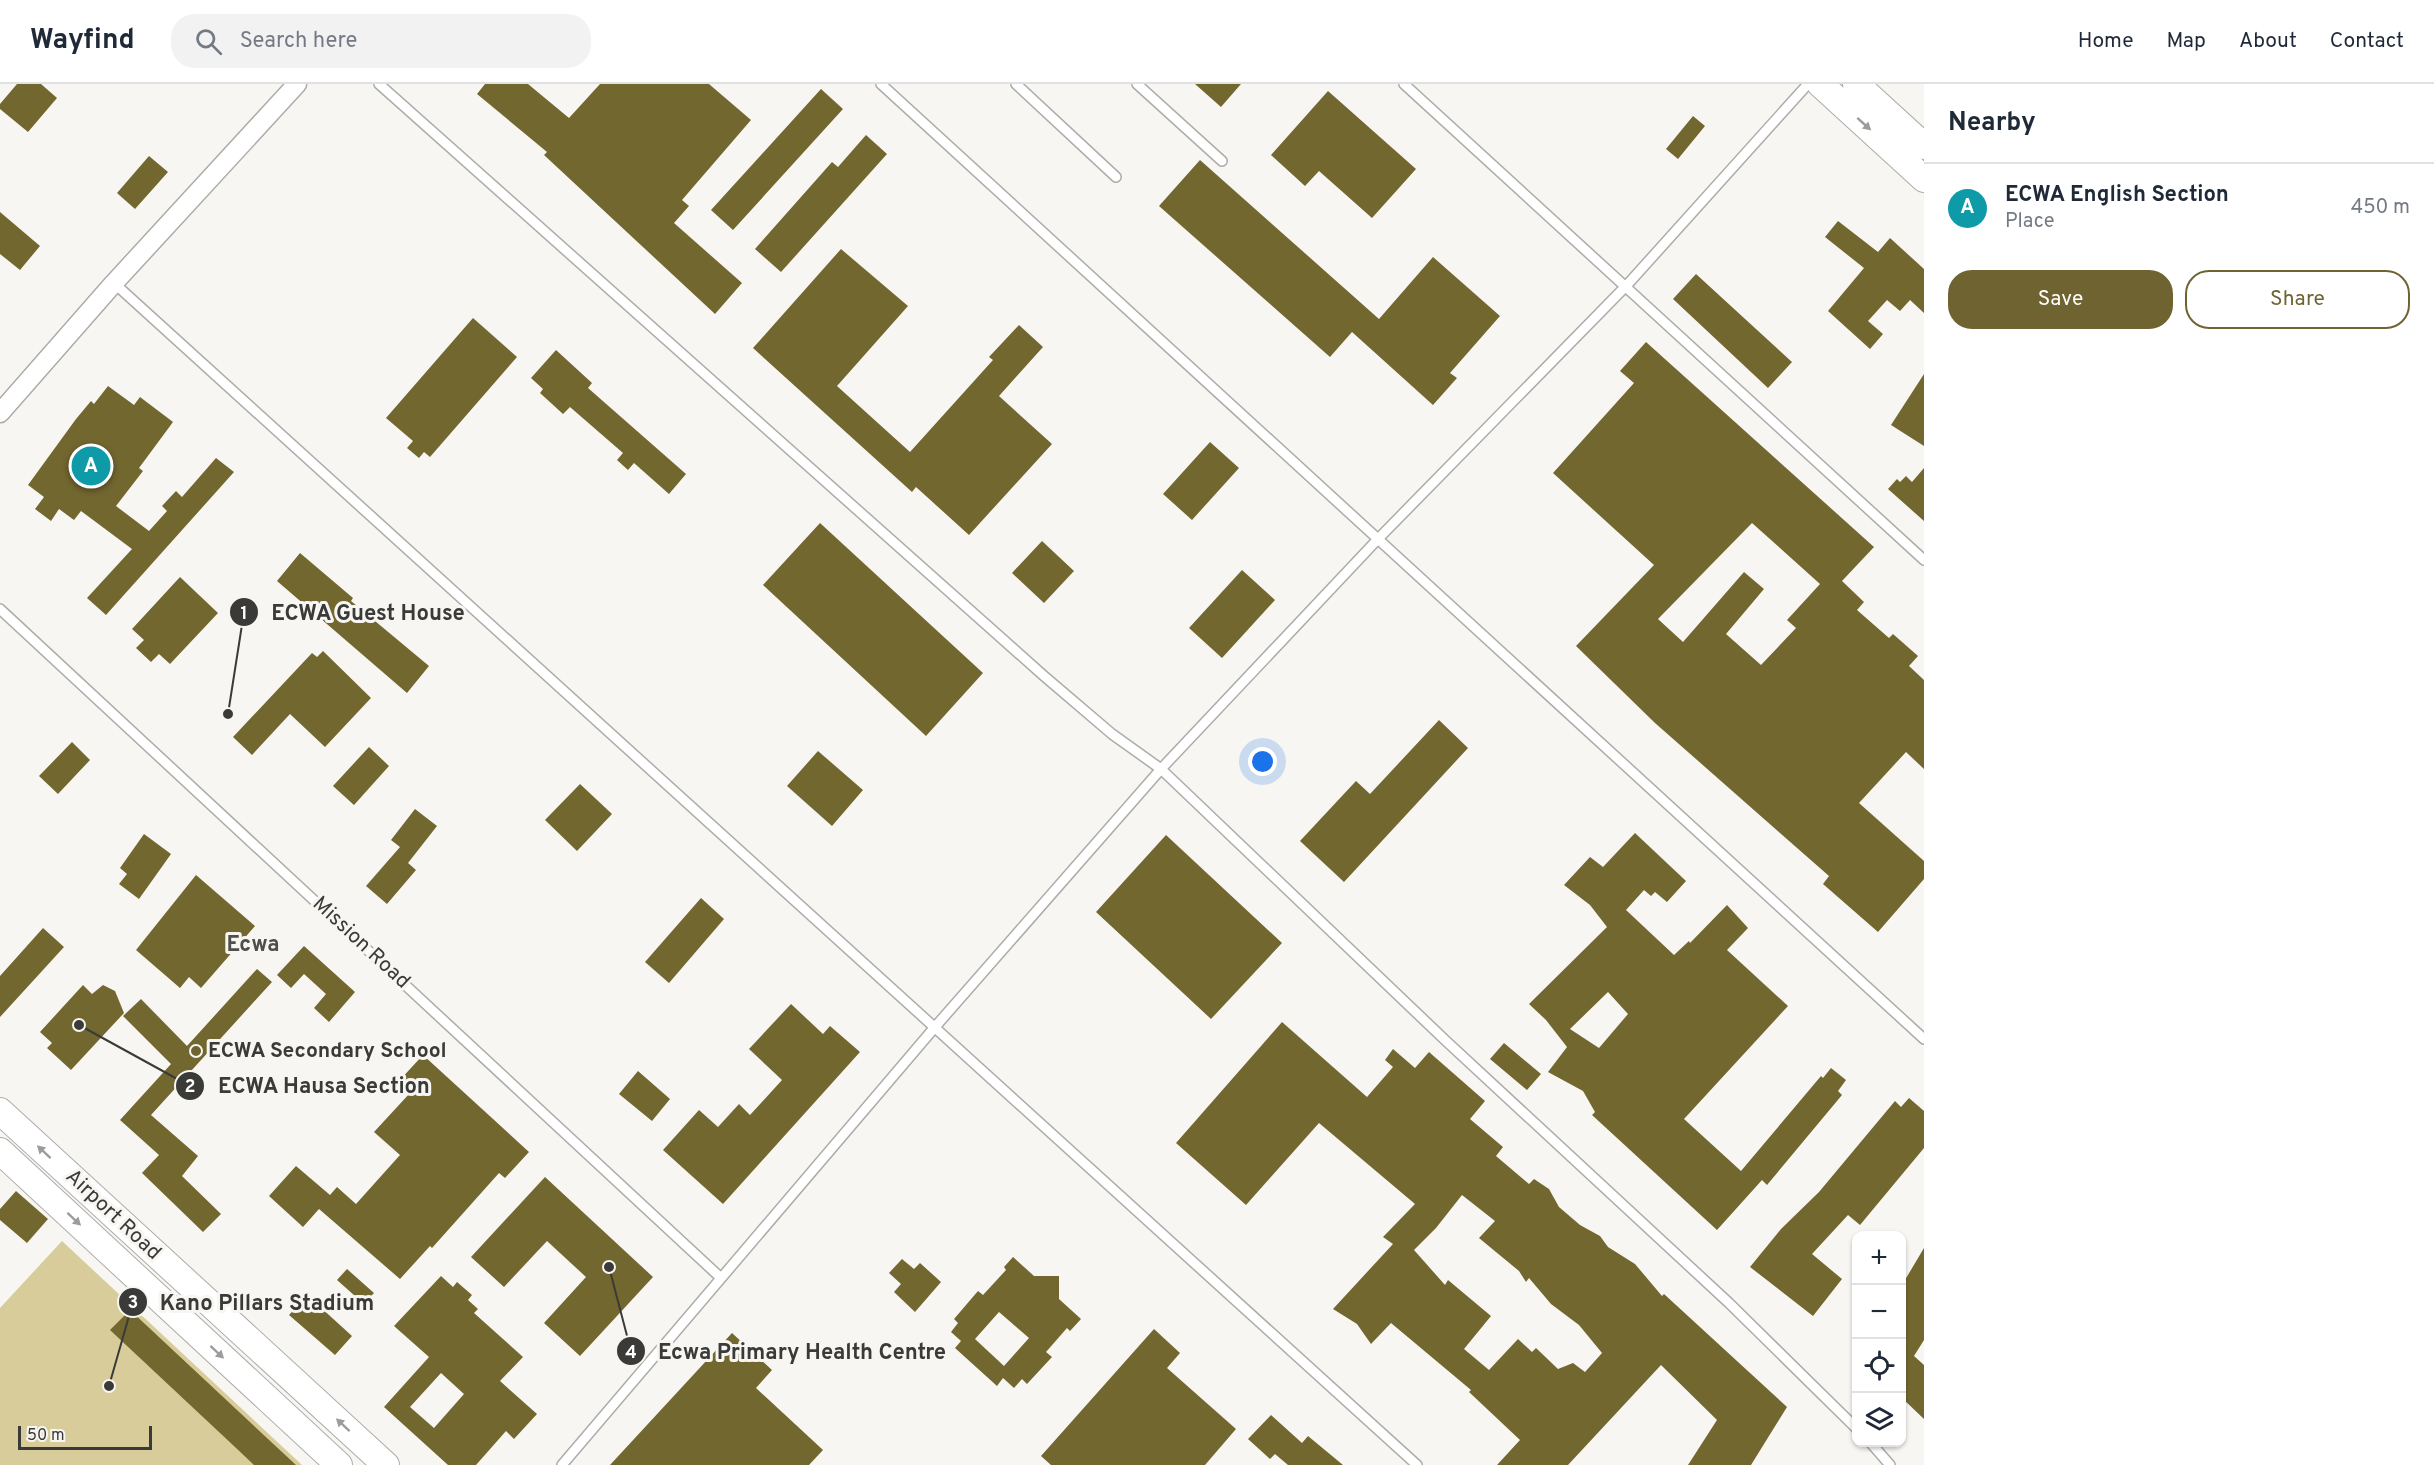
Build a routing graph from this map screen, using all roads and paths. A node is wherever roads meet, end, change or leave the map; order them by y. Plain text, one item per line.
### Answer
1 (297, 84) edge
2 (379, 84) edge
3 (881, 84) edge
4 (1016, 84) edge
5 (1137, 84) edge
6 (1404, 84) edge
7 (1808, 84) edge
8 (1856, 84) edge
9 (1834, 88) edge
10 (1924, 146) edge
11 (1222, 161) dead end
12 (1116, 177) dead end
13 (1924, 179) edge
14 (114, 283) junction
15 (1626, 285) junction
16 (0, 414) edge
17 (1377, 540) junction
18 (1924, 560) edge
19 (0, 609) edge
20 (1161, 769) junction
21 (935, 1027) junction
22 (1924, 1039) edge
23 (0, 1111) edge
24 (0, 1151) edge
25 (721, 1278) junction
26 (1852, 1423) edge
27 (1874, 1447) edge
28 (339, 1465) edge
29 (386, 1465) edge
30 (562, 1465) edge
31 (1417, 1465) edge
32 (1890, 1465) edge

1 - 14 street
2 - 20 lane
3 - 17 lane
4 - 12 lane
5 - 11 lane
6 - 15 lane
7 - 15 lane
8 - 10 main road
9 -> 13 main road
14 - 16 street
14 - 21 lane
15 - 17 lane
15 - 18 lane
17 - 20 lane
17 - 22 lane
19 - 25 lane, Mission Road
20 - 21 lane
20 - 26 lane
21 - 25 lane
21 - 31 lane
29 -> 23 main road, Airport Road
24 -> 28 main road, Airport Road
25 - 30 lane
27 - 32 lane

